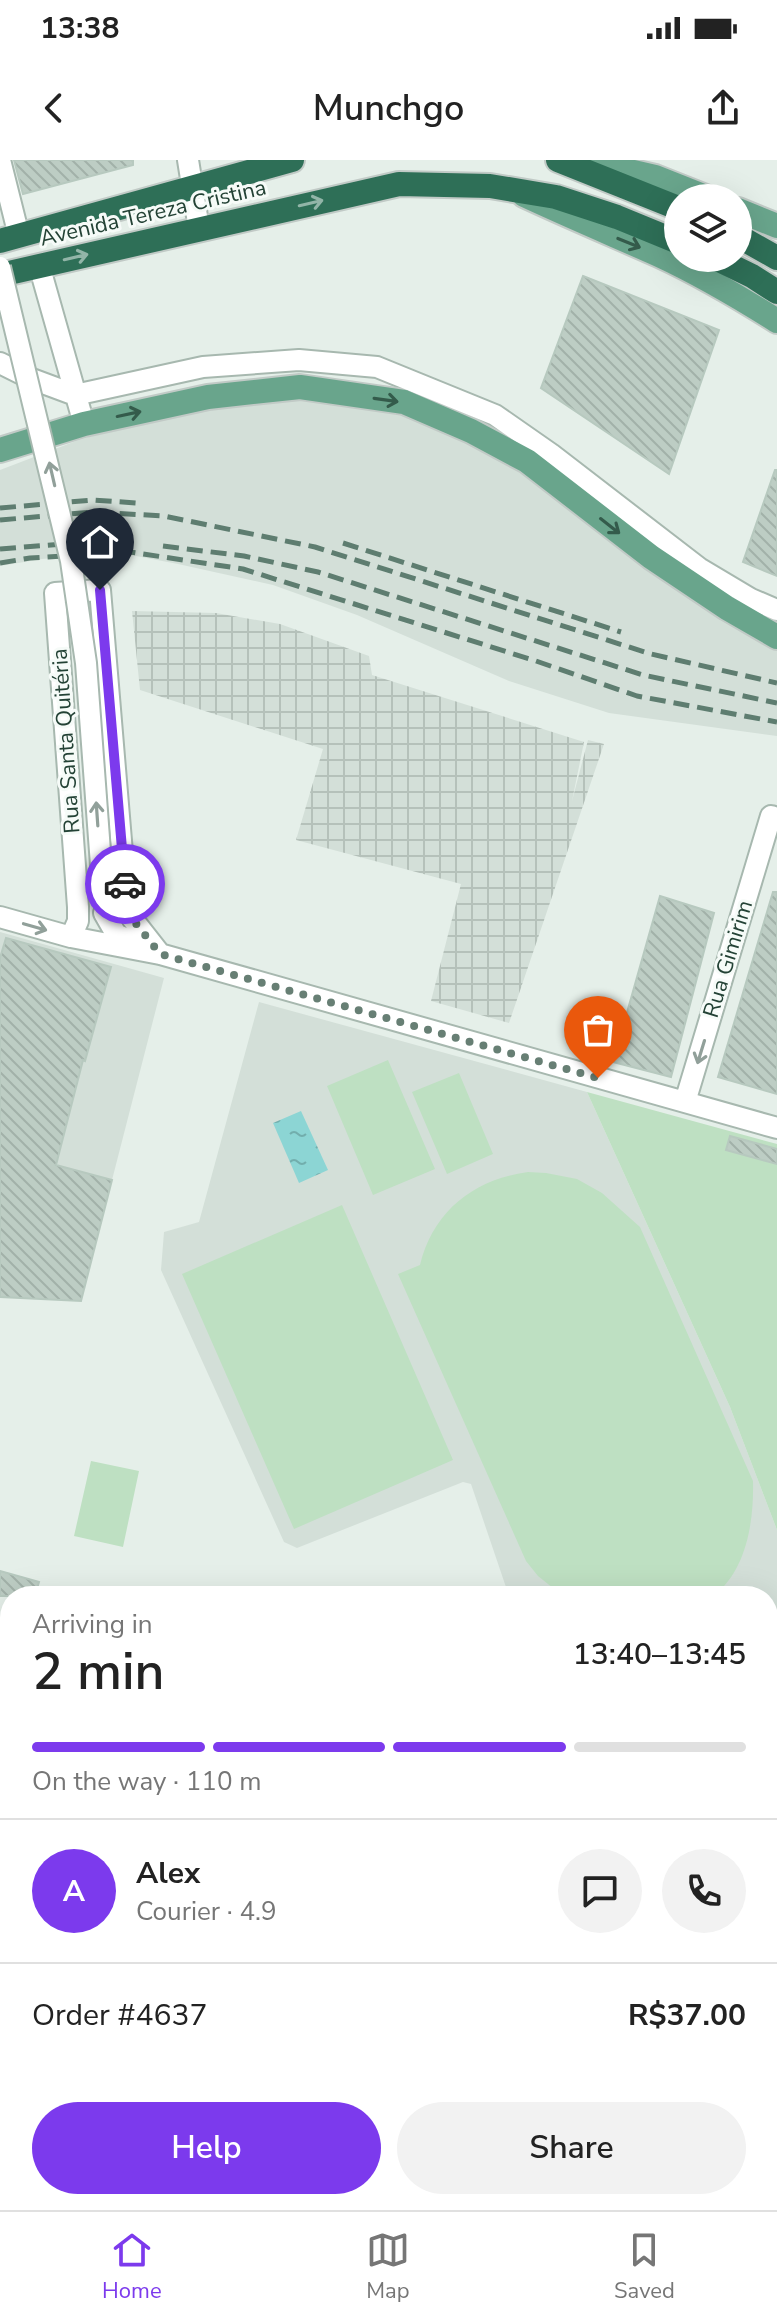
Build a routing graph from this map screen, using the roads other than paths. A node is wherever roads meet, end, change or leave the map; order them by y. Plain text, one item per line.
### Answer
1 (0, 160) edge
2 (188, 160) edge
3 (292, 160) edge
4 (558, 160) edge
5 (582, 160) edge
6 (673, 184) edge
7 (192, 187) junction
8 (508, 187) junction
9 (664, 202) edge
10 (752, 215) edge
11 (776, 224) edge
12 (199, 229) junction
13 (664, 236) edge
14 (10, 238) edge
15 (752, 244) edge
16 (777, 258) edge
17 (39, 265) junction
18 (0, 267) edge
19 (744, 272) edge
20 (0, 275) edge
21 (777, 292) edge
22 (777, 321) edge
23 (0, 363) edge
24 (75, 395) junction
25 (84, 424) junction
26 (0, 450) edge
27 (777, 610) edge
28 (777, 637) edge
29 (774, 817) edge
30 (104, 902) junction
31 (0, 917) edge
32 (71, 937) junction
33 (160, 954) junction
34 (685, 1102) junction
35 (777, 1128) edge

1 - 14 street
2 - 7 street
3 - 7 highway, Avenida Tereza Cristina
4 - 9 highway
5 - 6 main road
7 - 12 street
7 - 14 highway, Avenida Tereza Cristina
12 -> 8 highway, Avenida Tereza Cristina
8 - 13 highway, Avenida Tereza Cristina
8 -> 22 main road, Avenida Tereza Cristina
10 - 11 main road
17 -> 12 highway, Avenida Tereza Cristina
15 - 16 highway
17 - 20 highway, Avenida Tereza Cristina
17 - 24 street
30 -> 18 street, bridge
19 - 21 highway
23 - 24 street
24 - 25 street
24 - 27 street
25 - 26 main road
25 -> 28 main road
29 -> 34 street, Rua Gimirim
30 - 32 street
30 - 33 street
31 -> 32 street
32 - 33 street
32 - 33 street, Rua Santa Quitéria
33 - 34 street
34 - 35 street

